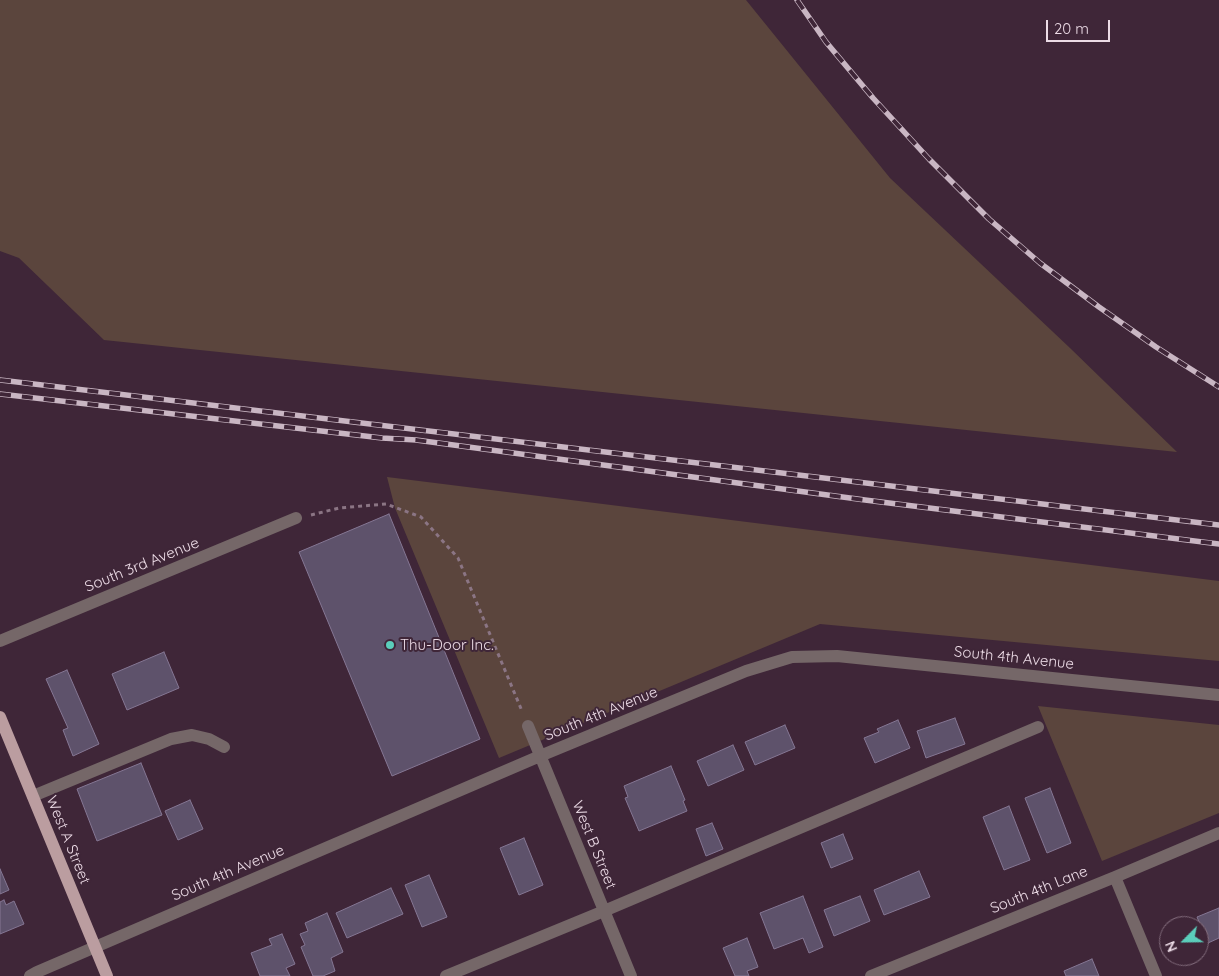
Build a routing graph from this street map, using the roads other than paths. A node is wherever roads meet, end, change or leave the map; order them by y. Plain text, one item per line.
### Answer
1 (296, 518) road end
2 (0, 641) edge
3 (1219, 695) edge
4 (0, 717) edge
5 (528, 726) road end
6 (1038, 727) dead end
7 (224, 748) dead end
8 (540, 756) junction
9 (33, 796) junction
10 (1219, 833) edge
11 (1115, 876) junction
12 (604, 911) junction
13 (95, 948) junction
14 (30, 976) edge
15 (107, 976) edge
16 (446, 976) edge
17 (631, 976) edge
18 (871, 976) edge
19 (1156, 976) edge

1 - 2 street, South 3rd Avenue
3 - 8 street, South 4th Avenue
4 - 9 main road, West A Street
5 - 8 street, West B Street
6 - 12 street
7 - 9 street
8 - 12 street, West B Street
8 - 13 street, South 4th Avenue
9 - 13 main road, West A Street
10 - 11 street, South 4th Lane
11 - 18 street, South 4th Lane
11 - 19 street
12 - 16 street
12 - 17 street, West B Street
13 - 14 street, South 4th Avenue
13 - 15 main road, West A Street

